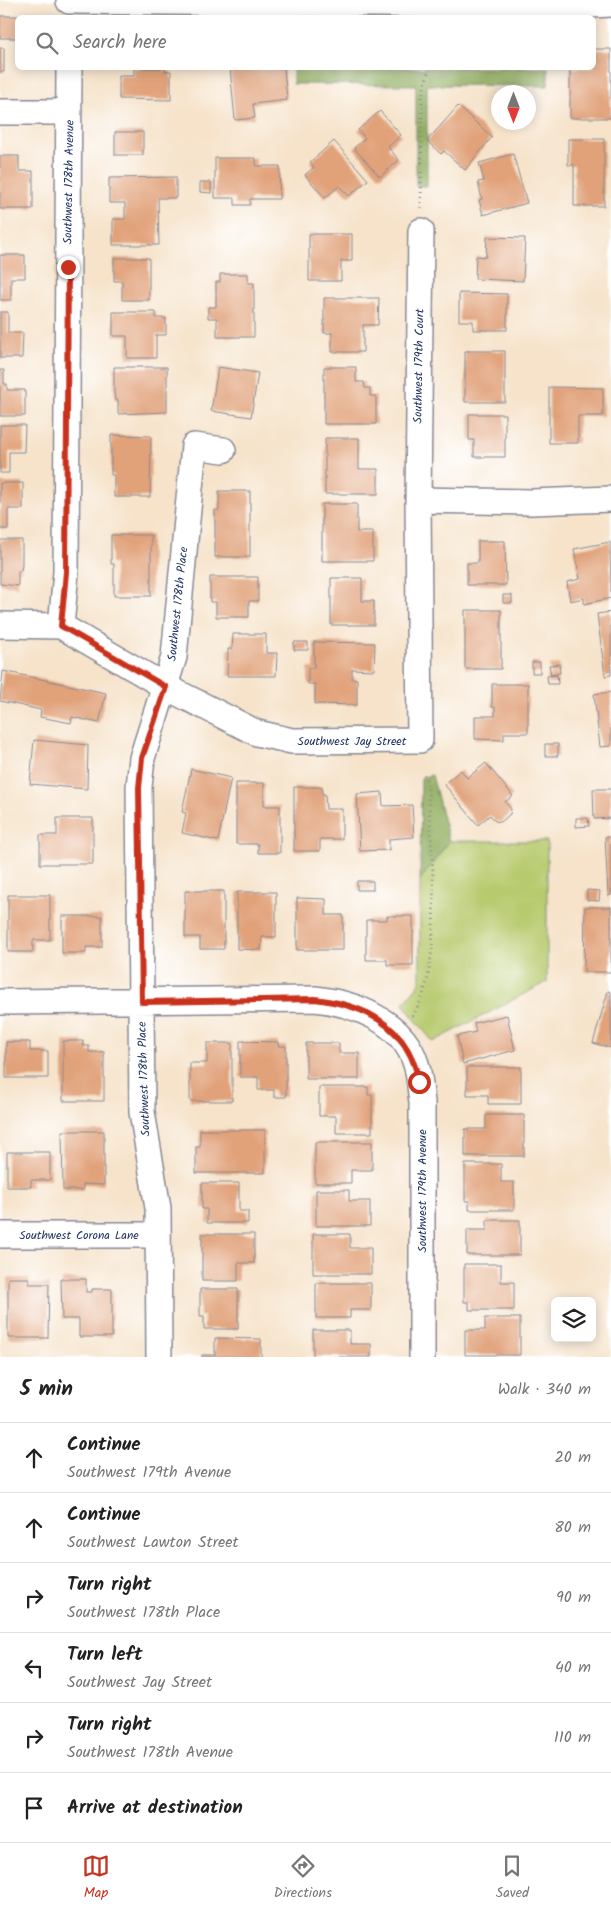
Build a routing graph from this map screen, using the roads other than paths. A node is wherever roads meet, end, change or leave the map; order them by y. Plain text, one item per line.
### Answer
1 (611, 4) edge
2 (69, 6) edge
3 (69, 70) edge
4 (0, 112) edge
5 (69, 112) junction
6 (421, 231) road end
7 (223, 450) dead end
8 (611, 498) edge
9 (418, 500) junction
10 (0, 625) edge
11 (61, 626) junction
12 (166, 687) junction
13 (0, 1002) edge
14 (142, 1002) junction
15 (0, 1235) edge
16 (157, 1235) junction
17 (160, 1357) edge
18 (422, 1357) edge

1 - 2 street
3 - 5 street, Southwest 178th Avenue
4 - 5 street
5 - 11 street, Southwest 178th Avenue
6 - 9 street, Southwest 179th Court
7 - 12 street, Southwest 178th Place
8 - 9 street
9 - 12 street, Southwest Jay Street
10 - 11 street, Southwest Jay Street
11 - 12 street, Southwest Jay Street
12 - 14 street, Southwest 178th Place
13 - 14 street, Southwest 179th Avenue
14 - 16 street, Southwest 178th Place
14 - 18 street, Southwest 179th Avenue
15 - 16 street, Southwest Corona Lane
16 - 17 street, Southwest 178th Place

